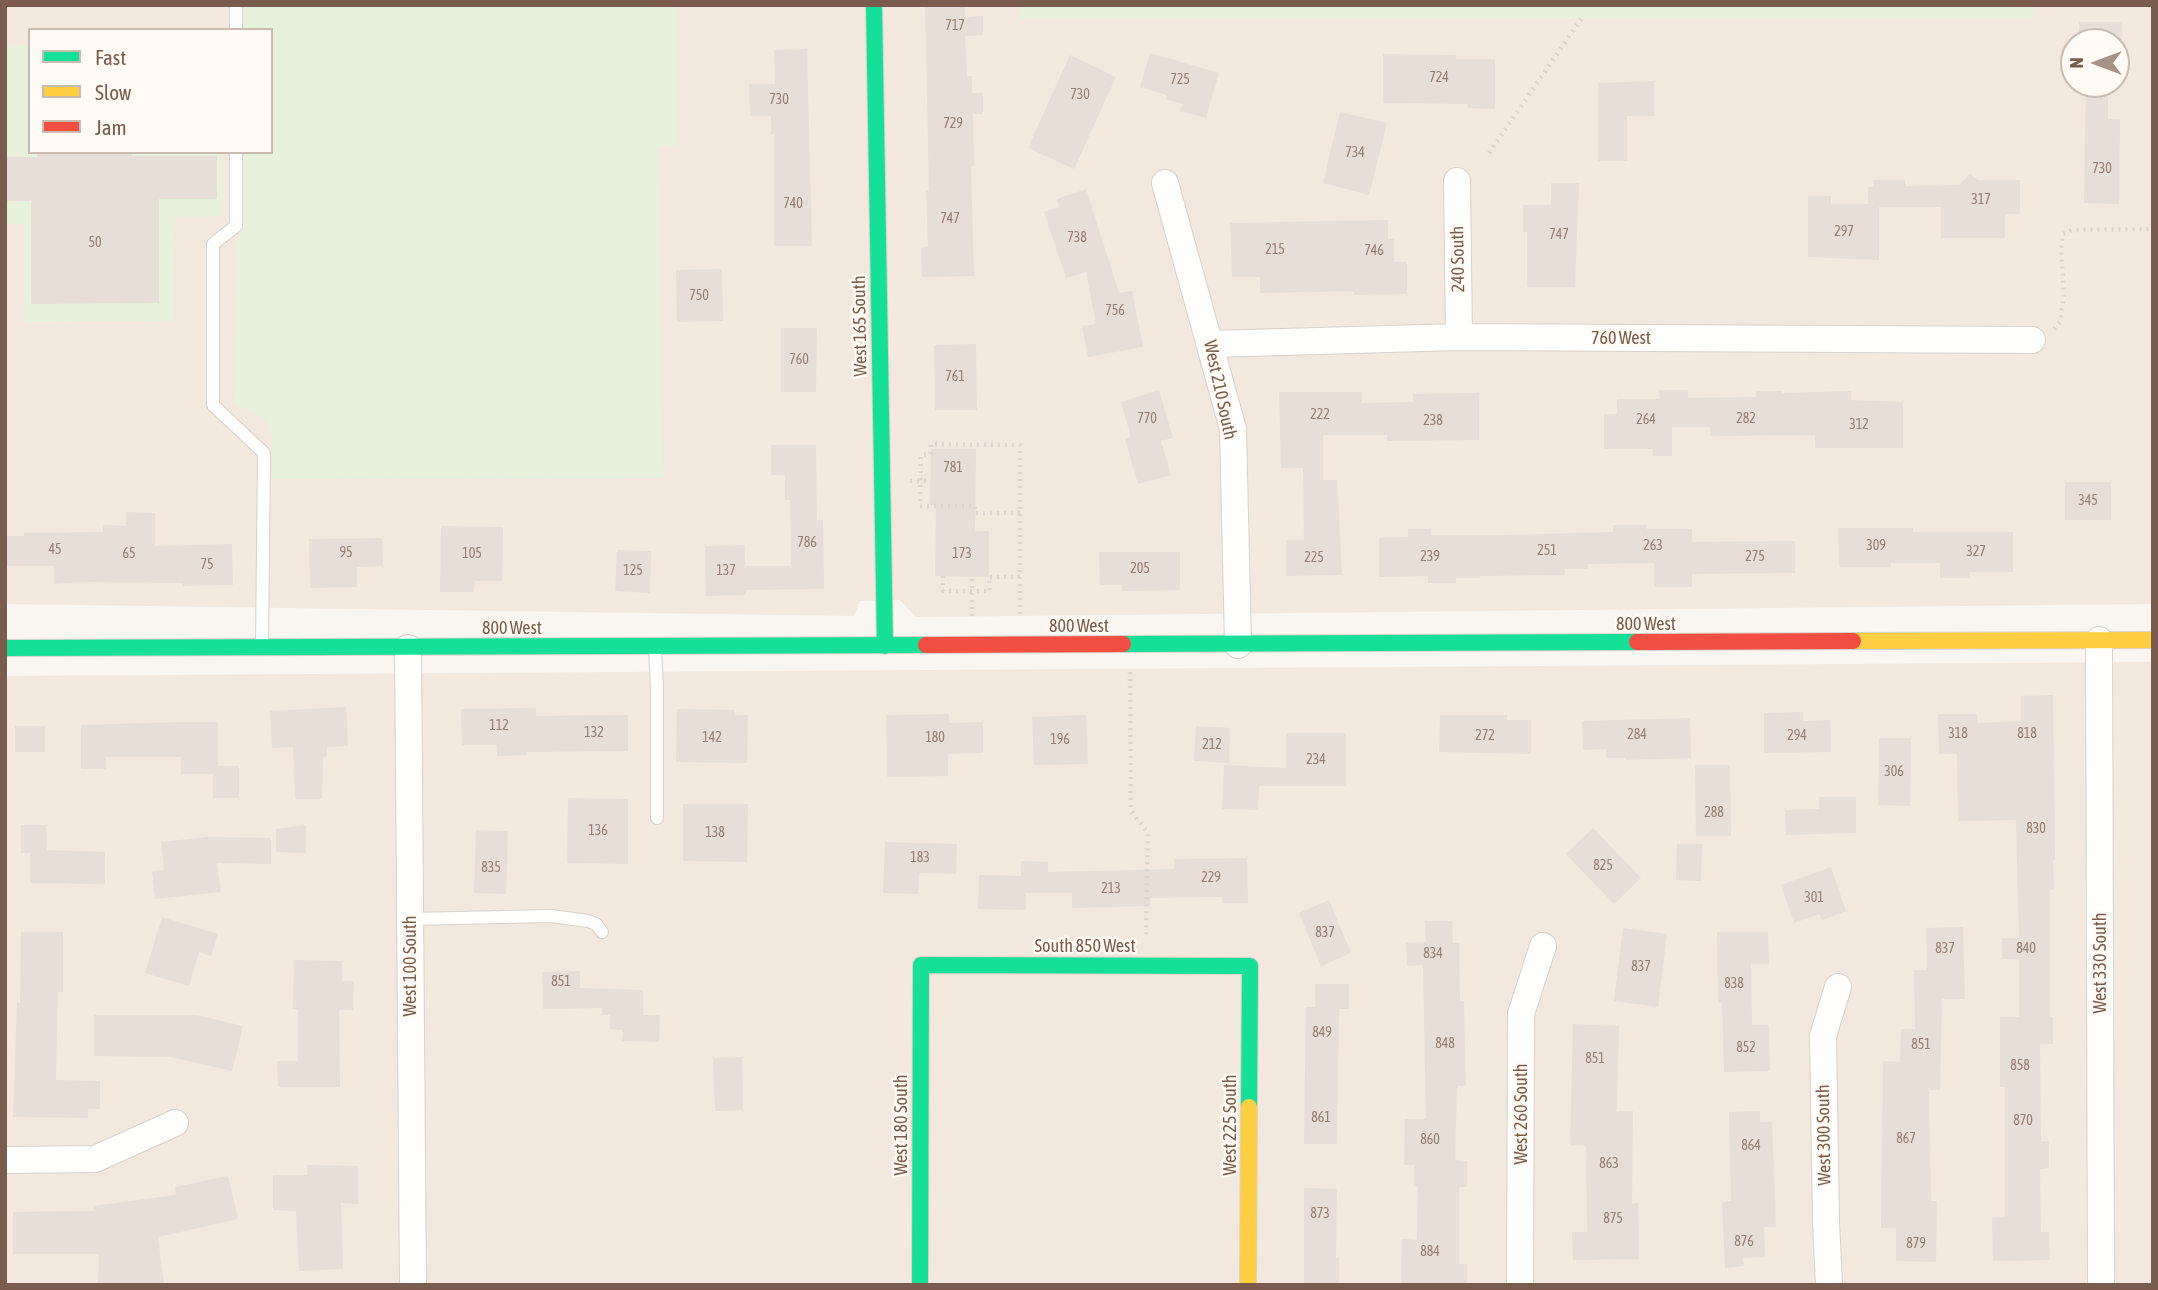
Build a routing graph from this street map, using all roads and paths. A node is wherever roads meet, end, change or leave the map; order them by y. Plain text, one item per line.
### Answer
1 (236, 5) edge
2 (874, 5) edge
3 (1581, 19) dead end
4 (236, 28) edge
5 (1489, 153) dead end
6 (236, 154) edge
7 (1457, 181) dead end
8 (1165, 183) dead end
9 (2153, 229) edge
10 (1459, 337) junction
11 (2032, 340) joint
12 (1211, 344) junction
13 (1020, 513) junction
14 (943, 576) dead end
15 (972, 577) dead end
16 (1020, 577) junction
17 (971, 591) junction
18 (972, 617) dead end
19 (1020, 617) dead end
20 (2099, 640) junction
21 (2153, 640) edge
22 (1238, 645) junction
23 (885, 646) junction
24 (655, 647) junction
25 (5, 648) edge
26 (262, 648) junction
27 (408, 648) junction
28 (1130, 671) dead end
29 (657, 818) dead end
30 (410, 919) junction
31 (602, 932) dead end
32 (1146, 943) dead end
33 (1543, 946) dead end
34 (921, 965) joint
35 (1250, 965) joint
36 (1838, 987) dead end
37 (175, 1123) dead end
38 (5, 1160) edge
39 (413, 1285) edge
40 (920, 1285) edge
41 (1248, 1285) edge
42 (1520, 1285) edge
43 (1829, 1285) edge
44 (2101, 1285) edge

1 - 4 lane
2 - 23 street, West 165 South
3 - 5 path
6 - 26 lane
7 - 10 street, 240 South
8 - 12 street, West 210 South
9 - 11 path
10 - 11 street, 760 West
10 - 12 street, 760 West
12 - 22 street, West 210 South
13 - 13 path
13 - 16 path
14 - 17 path
15 - 17 path
16 - 17 path
16 - 19 path
17 - 18 path
20 - 21 street, 800 West
20 - 22 street, 800 West
20 - 44 street, West 330 South
22 - 23 street, 800 West
23 - 24 street, 800 West
24 - 27 street, 800 West
24 - 29 lane
25 - 26 street, 800 West
26 - 27 street, 800 West
27 - 30 street, West 100 South
28 - 32 path
30 - 31 lane
30 - 39 street, West 100 South
33 - 42 street, West 260 South
34 - 35 street, South 850 West
34 - 40 street, West 180 South
35 - 41 street, West 225 South
36 - 43 street, West 300 South
37 - 38 street

